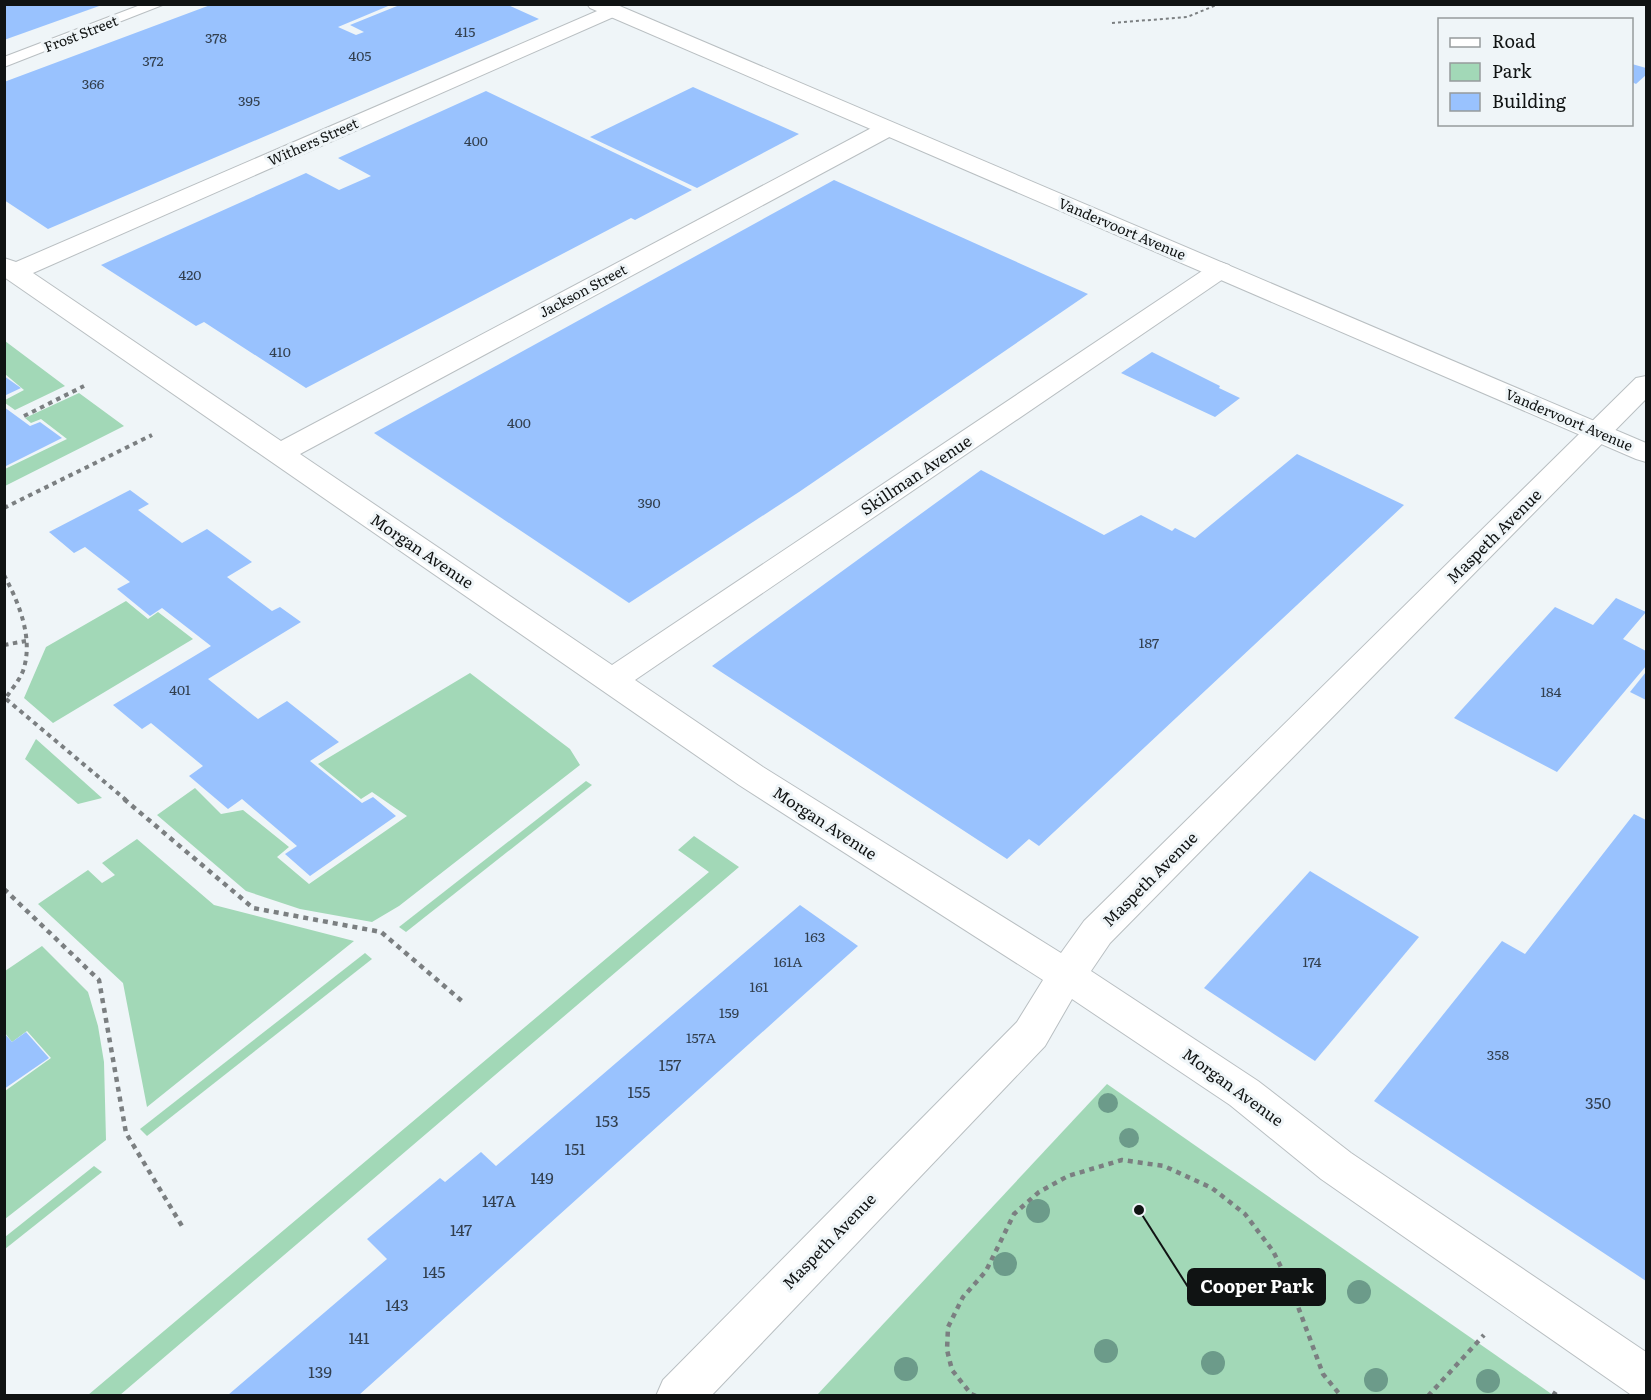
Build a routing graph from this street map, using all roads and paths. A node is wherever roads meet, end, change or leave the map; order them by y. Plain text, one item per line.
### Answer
1 (158, 4) edge
2 (1220, 4) edge
3 (604, 8) edge
4 (1112, 24) dead end
5 (4, 63) edge
6 (887, 129) junction
7 (9, 269) edge
8 (1220, 270) junction
9 (1647, 384) edge
10 (84, 386) dead end
11 (24, 416) dead end
12 (1598, 432) junction
13 (152, 435) dead end
14 (1647, 453) edge
15 (279, 454) junction
16 (4, 508) edge
17 (4, 575) edge
18 (26, 641) junction
19 (4, 645) edge
20 (612, 680) junction
21 (5, 699) edge
22 (4, 889) edge
23 (1066, 976) junction
24 (464, 1003) dead end
25 (182, 1226) dead end
26 (1484, 1335) dead end
27 (1647, 1378) edge
28 (1558, 1388) dead end
29 (679, 1395) edge
30 (972, 1395) edge
31 (1341, 1395) edge
32 (1428, 1395) edge
33 (1553, 1395) edge

1 - 5 lane, Frost Street
2 - 4 path
3 - 6 street, Vandervoort Avenue
3 - 7 street, Withers Street
6 - 8 street, Vandervoort Avenue
6 - 15 street, Jackson Street
7 - 15 street, Morgan Avenue
8 - 12 street, Vandervoort Avenue
8 - 20 street, Skillman Avenue
9 - 12 street, Maspeth Avenue
10 - 11 path
12 - 14 street, Vandervoort Avenue
12 - 23 street, Maspeth Avenue
13 - 16 path
15 - 20 street, Morgan Avenue
17 - 18 path
18 - 19 path
18 - 21 path
20 - 23 street, Morgan Avenue
21 - 24 path
22 - 25 path
23 - 27 street, Morgan Avenue
23 - 29 street, Maspeth Avenue
26 - 32 path
28 - 33 path
30 - 31 path

